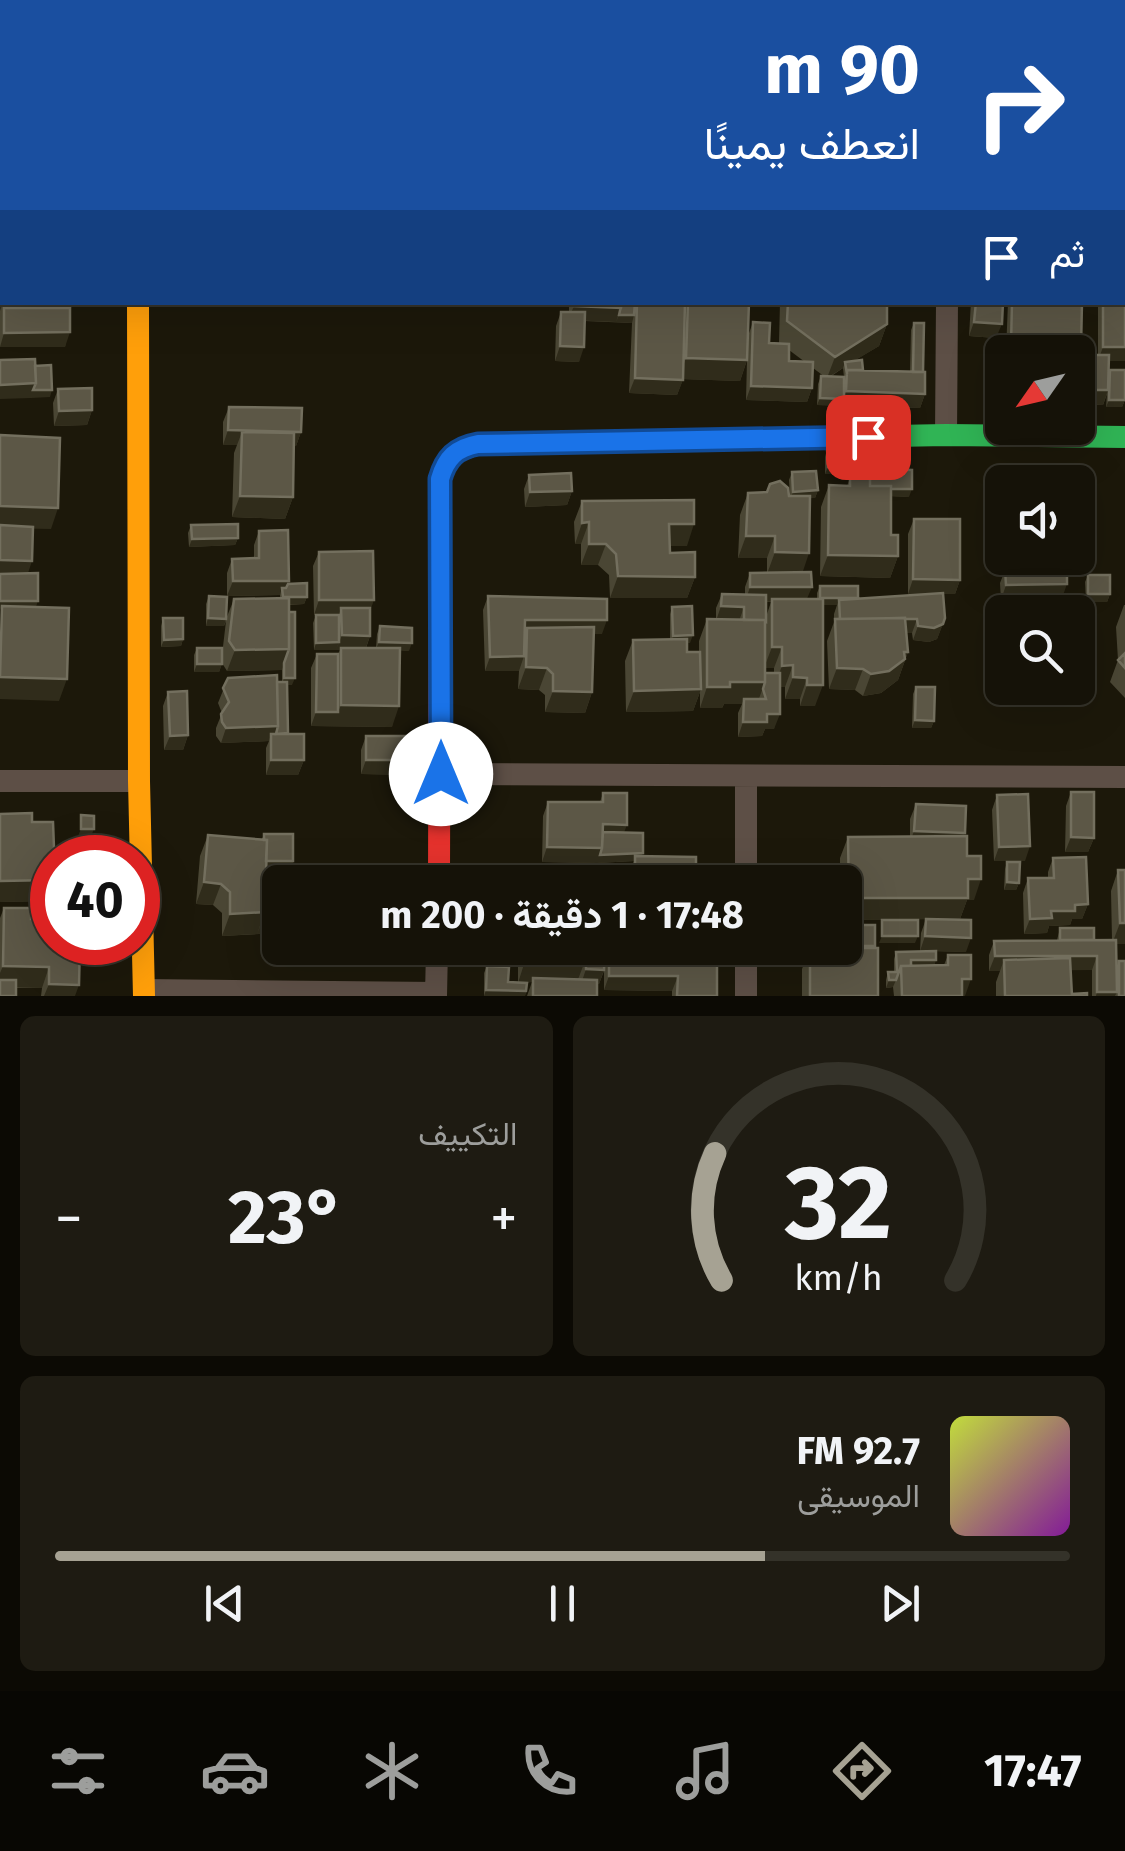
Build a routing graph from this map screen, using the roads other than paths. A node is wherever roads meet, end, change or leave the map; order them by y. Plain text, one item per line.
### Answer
1 (138, 305) edge
2 (947, 305) edge
3 (946, 435) junction
4 (1125, 437) edge
5 (441, 774) junction
6 (746, 777) junction
7 (1125, 777) edge
8 (0, 781) edge
9 (139, 781) junction
10 (438, 865) edge
11 (746, 865) edge
12 (437, 965) edge
13 (746, 965) edge
14 (144, 993) edge
15 (436, 994) edge
16 (746, 996) edge

1 - 9 street
2 - 3 street
3 - 4 street
3 - 5 street
5 - 6 street
5 - 10 street
6 - 7 street
6 - 11 street
8 - 9 street
9 - 14 street
12 - 15 street
13 - 16 street
14 - 15 street

